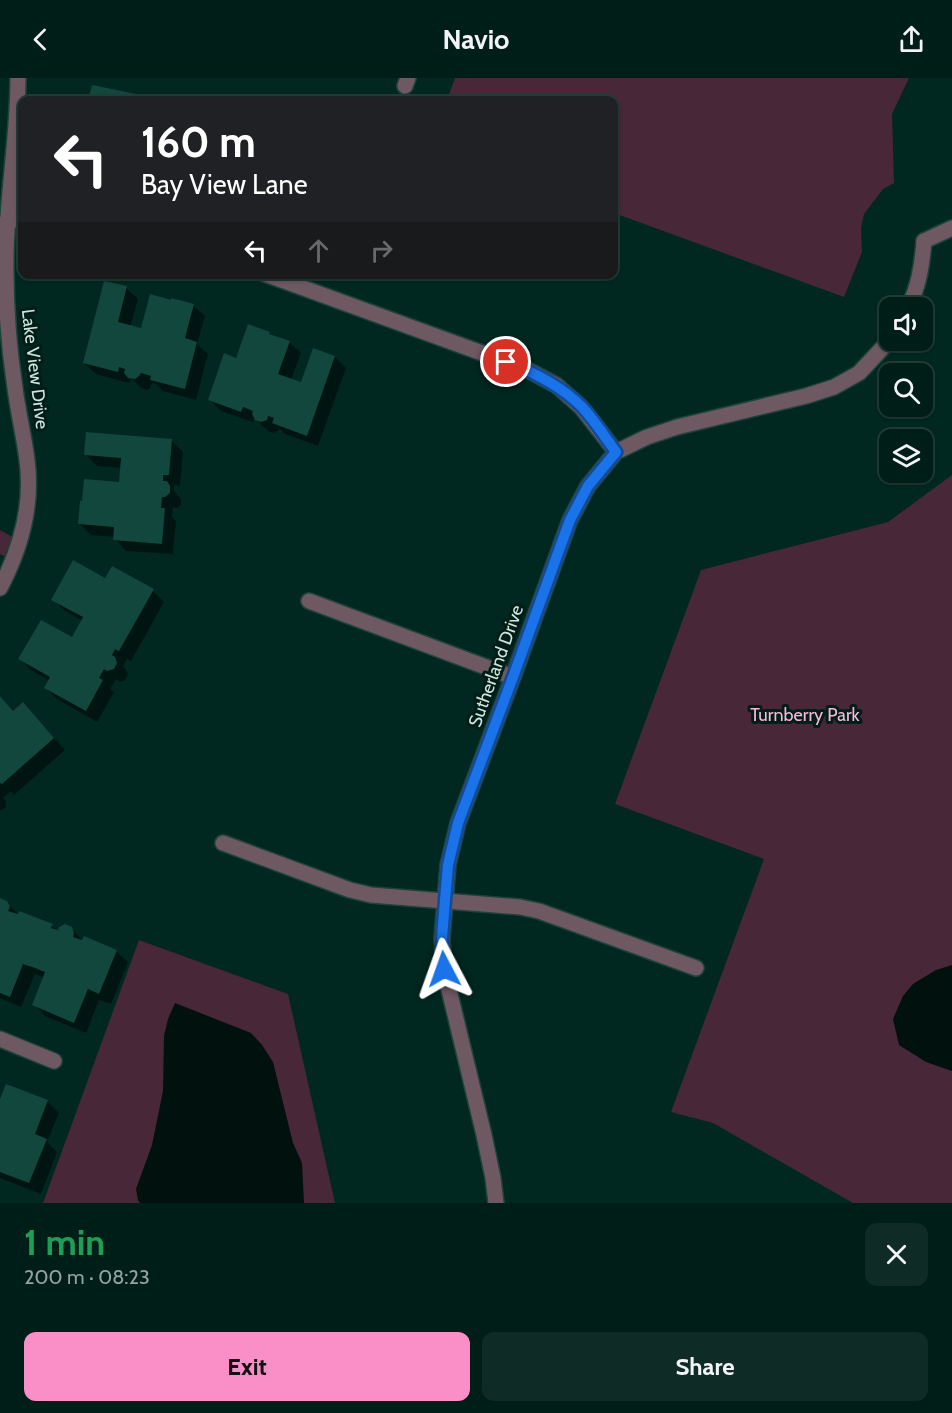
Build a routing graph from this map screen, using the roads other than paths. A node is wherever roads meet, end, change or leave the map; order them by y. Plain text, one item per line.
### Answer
1 (18, 78) edge
2 (15, 220) edge
3 (952, 228) edge
4 (278, 279) edge
5 (914, 297) edge
6 (880, 351) edge
7 (616, 452) junction
8 (0, 588) edge
9 (309, 601) dead end
10 (513, 677) junction
11 (223, 843) dead end
12 (445, 900) junction
13 (696, 968) dead end
14 (0, 1039) edge
15 (54, 1061) dead end
16 (496, 1203) edge

1 - 2 street, Lake View Drive
2 - 8 street, Lake View Drive
3 - 5 street
4 - 7 street
6 - 7 street, Sutherland Drive
7 - 10 street, Sutherland Drive
9 - 10 street
10 - 12 street, Sutherland Drive
11 - 12 street
12 - 13 street
12 - 16 street, Sutherland Drive
14 - 15 street

